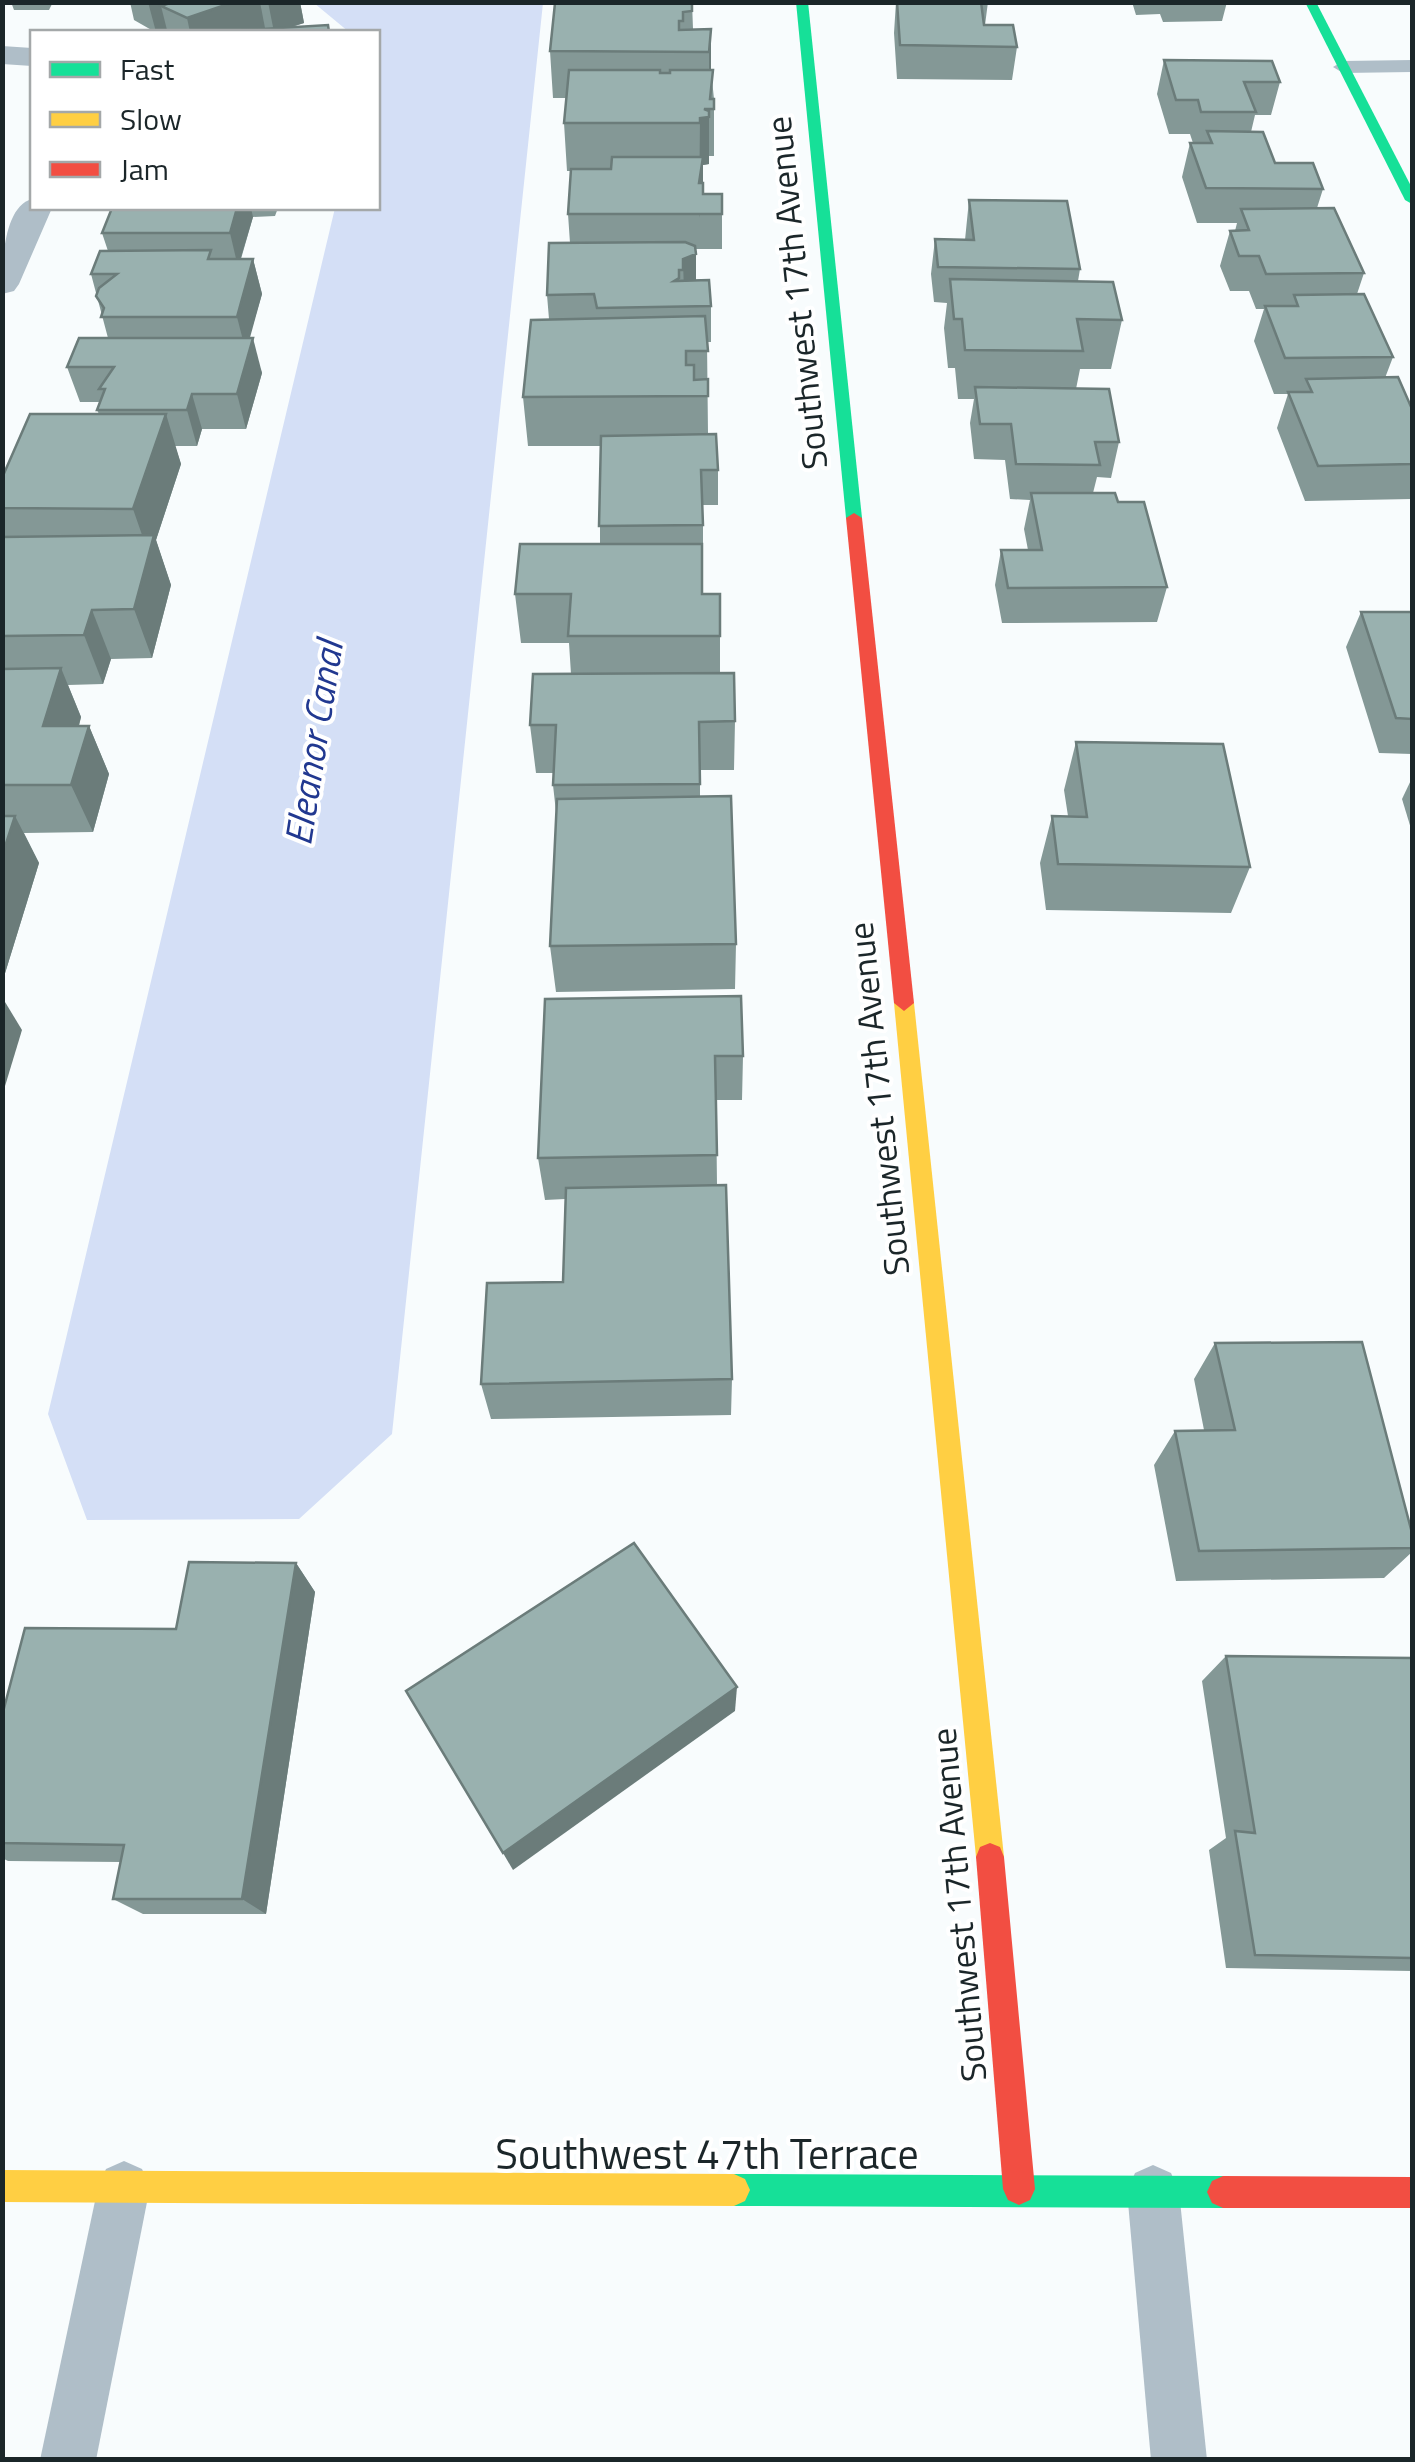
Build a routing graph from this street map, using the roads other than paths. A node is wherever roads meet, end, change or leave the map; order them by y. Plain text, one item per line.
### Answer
1 (802, 2) edge
2 (1310, 2) edge
3 (2, 55) edge
4 (30, 56) edge
5 (1412, 66) edge
6 (1344, 67) junction
7 (1412, 200) edge
8 (35, 210) edge
9 (2, 284) edge
10 (2, 2186) edge
11 (124, 2187) junction
12 (1019, 2189) junction
13 (1152, 2191) junction
14 (1412, 2193) edge
15 (68, 2460) edge
16 (1179, 2460) edge

1 - 12 street, Southwest 17th Avenue
2 - 6 street
3 - 4 street
5 - 6 lane
6 - 7 street
8 - 9 street
10 - 11 street, Southwest 47th Terrace
11 - 12 street, Southwest 47th Terrace
11 - 15 lane
12 - 13 street, Southwest 47th Terrace
13 - 14 street, Southwest 47th Terrace
13 - 16 lane

